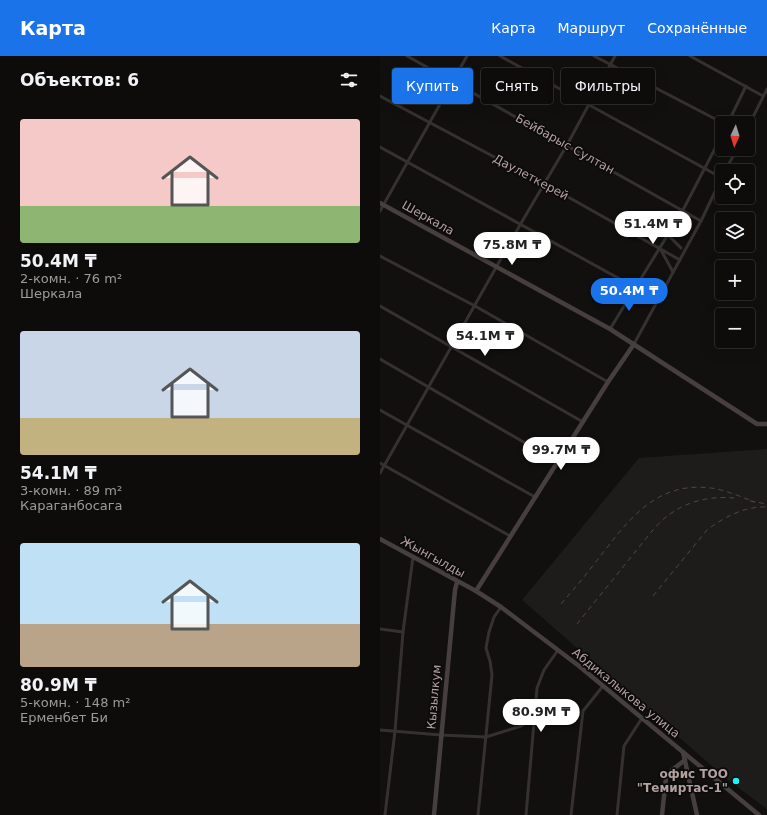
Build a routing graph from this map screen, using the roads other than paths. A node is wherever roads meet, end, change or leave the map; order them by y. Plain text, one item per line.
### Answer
1 (407, 56) edge
2 (467, 56) edge
3 (500, 56) edge
4 (594, 56) edge
5 (615, 56) edge
6 (690, 56) edge
7 (610, 65) junction
8 (428, 68) edge
9 (460, 68) edge
10 (746, 86) junction
11 (767, 89) edge
12 (473, 94) edge
13 (380, 96) edge
14 (763, 96) junction
15 (440, 104) edge
16 (588, 105) junction
17 (731, 116) edge
18 (753, 116) edge
19 (715, 119) edge
20 (429, 123) junction
21 (567, 145) junction
22 (380, 147) edge
23 (715, 149) edge
24 (408, 161) junction
25 (705, 168) junction
26 (715, 174) edge
27 (545, 184) junction
28 (715, 192) edge
29 (382, 204) edge
30 (683, 210) junction
31 (380, 211) edge
32 (701, 221) junction
33 (520, 225) junction
34 (668, 235) junction
35 (681, 248) dead end
36 (660, 249) junction
37 (380, 256) edge
38 (680, 260) junction
39 (497, 267) junction
40 (673, 272) junction
41 (636, 288) junction
42 (658, 300) junction
43 (380, 306) edge
44 (475, 306) junction
45 (610, 329) junction
46 (634, 344) junction
47 (452, 347) junction
48 (380, 359) edge
49 (608, 382) junction
50 (429, 387) junction
51 (380, 410) edge
52 (583, 422) junction
53 (408, 424) junction
54 (767, 424) edge
55 (558, 462) junction
56 (380, 463) edge
57 (384, 466) junction
58 (380, 473) edge
59 (535, 497) junction
60 (510, 536) junction
61 (380, 539) edge
62 (413, 557) junction
63 (458, 582) junction
64 (476, 591) junction
65 (501, 607) junction
66 (380, 629) edge
67 (403, 632) junction
68 (558, 650) junction
69 (603, 686) junction
70 (535, 715) junction
71 (642, 718) junction
72 (380, 730) edge
73 (395, 731) junction
74 (441, 735) junction
75 (486, 737) junction
76 (683, 752) junction
77 (685, 760) junction
78 (385, 815) edge
79 (434, 815) edge
80 (478, 815) edge
81 (526, 815) edge
82 (571, 815) edge
83 (617, 815) edge
84 (662, 815) edge
85 (698, 815) edge
86 (759, 815) edge

1 - 8 street, Бейбарыс Султан
2 - 9 street
3 - 16 street
4 - 7 street
5 - 7 street
6 - 10 street
7 - 16 street
7 - 19 street
10 - 14 street
10 - 17 street
11 - 14 street
12 - 21 street, Бейбарыс Султан
13 - 20 street, Даулеткерей
14 - 18 street
15 - 20 street
16 - 21 street
16 - 25 street
20 - 24 street
20 - 27 street, Даулеткерей
21 - 27 street
21 - 30 street, Бейбарыс Султан
22 - 24 street
23 - 25 street
24 - 29 street
24 - 33 street
25 - 26 street
25 - 30 street
27 - 33 street
27 - 36 street, Даулеткерей
28 - 32 street
29 - 31 street
29 - 39 street, Шеркала
30 - 32 street, Бейбарыс Султан
30 - 34 street
32 - 38 street
33 - 39 street
33 - 41 street
34 - 35 street
34 - 36 street
36 - 38 street, Даулеткерей
36 - 40 street
36 - 41 street
37 - 44 street
38 - 40 street
39 - 44 street
39 - 45 street, Шеркала
40 - 42 street
41 - 42 street
41 - 45 street
42 - 46 street
43 - 47 street
44 - 47 street
44 - 49 street
45 - 46 street, Шеркала
46 - 49 street
46 - 54 street, Шеркала
47 - 50 street
47 - 52 street
48 - 50 street
49 - 52 street
50 - 53 street
50 - 55 street
51 - 53 street
52 - 55 street
53 - 57 street
53 - 59 street
55 - 59 street
56 - 57 street
57 - 58 street
57 - 60 street
59 - 60 street
60 - 64 street
61 - 62 street, Жынгылды
62 - 63 street, Жынгылды
62 - 67 street
63 - 64 street, Жынгылды
63 - 74 street, Кызылкум
64 - 65 street, Абдикалыкова улица
65 - 68 street, Абдикалыкова улица
65 - 75 street
66 - 67 street
67 - 73 street
68 - 69 street, Абдикалыкова улица
68 - 70 street
69 - 71 street, Абдикалыкова улица
69 - 82 street
70 - 75 street
70 - 81 street
71 - 76 street, Абдикалыкова улица
71 - 83 street
72 - 73 street
73 - 74 street
73 - 78 street
74 - 75 street
74 - 79 street, Кызылкум
75 - 80 street
76 - 77 street
76 - 86 street, Абдикалыкова улица
77 - 84 street
77 - 85 street

